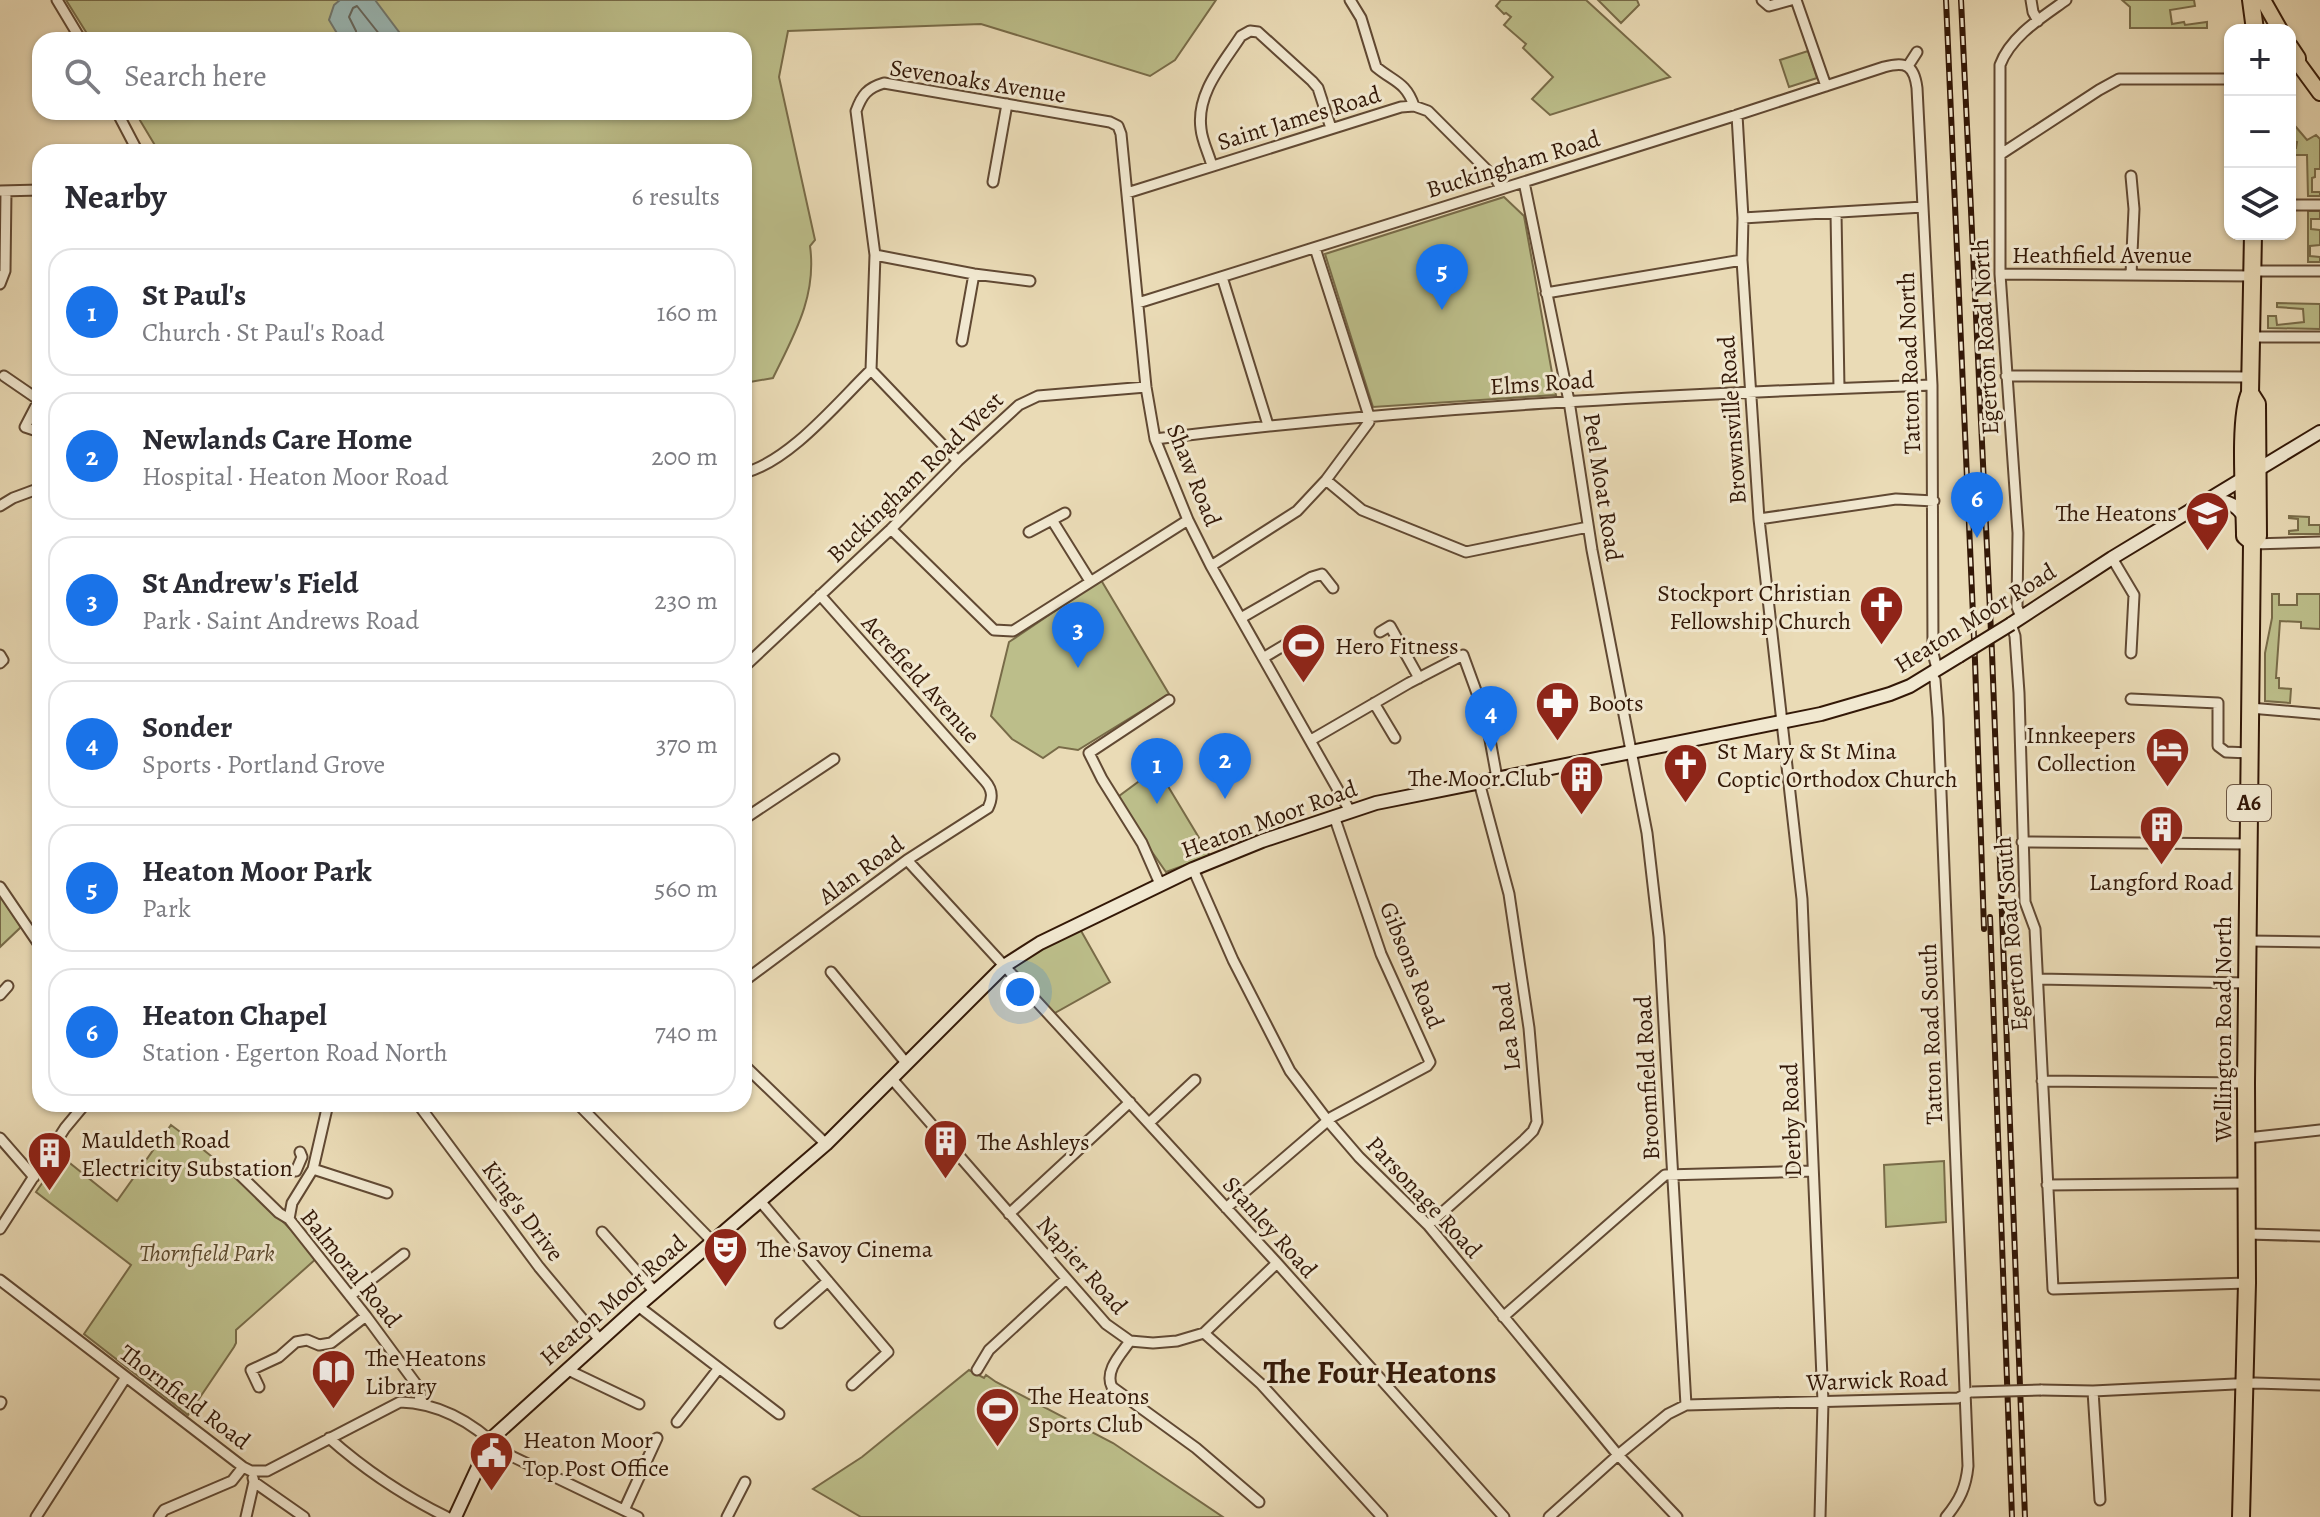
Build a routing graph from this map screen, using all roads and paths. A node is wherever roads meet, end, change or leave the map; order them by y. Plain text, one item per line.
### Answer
1 (57, 0) edge
2 (1350, 0) edge
3 (1762, 0) edge
4 (1794, 0) edge
5 (2031, 0) edge
6 (2066, 0) edge
7 (2251, 0) edge
8 (2263, 0) edge
9 (2038, 21) junction
10 (2254, 24) edge
11 (2277, 24) edge
12 (76, 32) edge
13 (1917, 52) dead end
14 (2296, 63) edge
15 (1904, 64) junction
16 (2224, 79) edge
17 (1826, 86) junction
18 (2320, 93) edge
19 (1007, 104) junction
20 (1414, 106) junction
21 (1737, 115) junction
22 (121, 120) edge
23 (1110, 122) joint
24 (1331, 128) junction
25 (134, 144) edge
26 (2001, 154) junction
27 (1212, 166) junction
28 (2131, 176) dead end
29 (993, 182) dead end
30 (1524, 182) junction
31 (1501, 188) junction
32 (32, 190) edge
33 (3, 191) edge
34 (1127, 193) junction
35 (2296, 205) edge
36 (2320, 205) edge
37 (1923, 207) junction
38 (1836, 213) junction
39 (1743, 218) junction
40 (2253, 240) edge
41 (1315, 248) junction
42 (875, 255) junction
43 (1742, 260) junction
44 (2320, 271) edge
45 (2253, 273) junction
46 (974, 274) junction
47 (2000, 274) junction
48 (2131, 275) junction
49 (1222, 277) junction
50 (1030, 281) dead end
51 (0, 284) edge
52 (1546, 293) junction
53 (1138, 303) junction
54 (2251, 337) junction
55 (2320, 337) edge
56 (962, 341) dead end
57 (871, 370) junction
58 (4, 376) dead end
59 (2006, 376) junction
60 (1932, 385) junction
61 (2250, 385) junction
62 (1146, 387) junction
63 (1839, 388) junction
64 (1749, 392) junction
65 (32, 395) edge
66 (1569, 401) junction
67 (32, 414) edge
68 (1369, 416) junction
69 (1268, 425) junction
70 (32, 429) edge
71 (2320, 432) edge
72 (1155, 439) junction
73 (958, 461) junction
74 (752, 471) edge
75 (2251, 472) junction
76 (1326, 480) junction
77 (32, 491) edge
78 (1934, 501) junction
79 (2204, 502) junction
80 (0, 506) edge
81 (1065, 513) dead end
82 (2245, 518) junction
83 (1759, 519) junction
84 (1052, 520) junction
85 (1188, 520) junction
86 (1588, 527) junction
87 (891, 529) junction
88 (1029, 532) dead end
89 (2320, 542) edge
90 (2252, 543) junction
91 (2112, 558) junction
92 (1211, 566) junction
93 (1090, 581) junction
94 (1333, 588) dead end
95 (820, 595) junction
96 (1241, 618) junction
97 (2016, 621) junction
98 (1380, 632) dead end
99 (1298, 637) dead end
100 (2131, 653) dead end
101 (0, 655) edge
102 (1263, 658) junction
103 (752, 659) edge
104 (0, 663) edge
105 (1934, 671) junction
106 (1419, 678) junction
107 (2131, 699) dead end
108 (1169, 700) dead end
109 (1374, 703) junction
110 (2250, 708) junction
111 (2320, 714) edge
112 (1780, 722) junction
113 (1395, 738) dead end
114 (1311, 740) junction
115 (1630, 751) junction
116 (2250, 753) junction
117 (834, 759) dead end
118 (1497, 778) junction
119 (1479, 782) junction
120 (991, 789) joint
121 (1350, 811) junction
122 (752, 814) edge
123 (1334, 816) junction
124 (2022, 842) junction
125 (2249, 844) junction
126 (907, 860) junction
127 (1193, 869) junction
128 (1160, 884) junction
129 (0, 887) edge
130 (32, 934) edge
131 (2248, 941) junction
132 (2320, 942) edge
133 (1004, 966) junction
134 (831, 972) dead end
135 (752, 975) edge
136 (2038, 979) junction
137 (2247, 983) junction
138 (8, 986) dead end
139 (0, 995) edge
140 (907, 1064) junction
141 (752, 1073) edge
142 (892, 1079) junction
143 (1195, 1080) dead end
144 (2042, 1081) junction
145 (2246, 1083) junction
146 (1130, 1102) junction
147 (78, 1112) edge
148 (326, 1112) edge
149 (424, 1112) edge
150 (586, 1112) edge
151 (1328, 1121) junction
152 (1149, 1123) junction
153 (2320, 1130) edge
154 (0, 1138) edge
155 (2247, 1138) junction
156 (826, 1144) junction
157 (314, 1167) junction
158 (235, 1170) dead end
159 (296, 1171) dead end
160 (1813, 1171) junction
161 (1672, 1174) junction
162 (34, 1177) junction
163 (2246, 1183) junction
164 (2047, 1185) junction
165 (387, 1193) dead end
166 (760, 1201) junction
167 (1226, 1208) junction
168 (1009, 1214) junction
169 (289, 1219) junction
170 (1428, 1225) junction
171 (0, 1229) edge
172 (602, 1232) dead end
173 (2247, 1234) junction
174 (2320, 1236) edge
175 (713, 1242) junction
176 (404, 1254) dead end
177 (1277, 1263) junction
178 (1066, 1279) junction
179 (0, 1280) edge
180 (828, 1281) junction
181 (2247, 1283) junction
182 (655, 1292) junction
183 (350, 1296) junction
184 (638, 1306) junction
185 (366, 1316) junction
186 (1503, 1317) junction
187 (780, 1323) dead end
188 (1204, 1333) junction
189 (600, 1340) junction
190 (1130, 1341) junction
191 (719, 1368) junction
192 (568, 1370) junction
193 (977, 1370) dead end
194 (126, 1377) junction
195 (2245, 1384) junction
196 (852, 1385) dead end
197 (2320, 1385) edge
198 (259, 1387) dead end
199 (2093, 1391) junction
200 (1968, 1393) junction
201 (1823, 1402) junction
202 (420, 1403) junction
203 (639, 1404) dead end
204 (1686, 1405) junction
205 (779, 1414) dead end
206 (677, 1422) dead end
207 (329, 1438) junction
208 (657, 1438) dead end
209 (491, 1439) junction
210 (1618, 1455) junction
211 (247, 1469) junction
212 (254, 1482) junction
213 (745, 1482) dead end
214 (2100, 1500) dead end
215 (1259, 1502) dead end
216 (624, 1510) junction
217 (36, 1517) edge
218 (159, 1517) edge
219 (246, 1517) edge
220 (304, 1517) edge
221 (447, 1517) edge
222 (455, 1517) edge
223 (638, 1517) edge
224 (727, 1517) edge
225 (1382, 1517) edge
226 (1504, 1517) edge
227 (1549, 1517) edge
228 (1677, 1517) edge
229 (1820, 1517) edge
230 (1946, 1517) edge
231 (2241, 1517) edge

1 - 12 street
2 - 20 street
3 - 4 street
4 - 17 street
5 - 9 street
6 - 9 street
7 - 10 highway
8 - 11 main road
9 - 26 street, Egerton Road North
13 - 15 street
14 - 18 main road
15 - 17 street, Buckingham Road
15 - 37 street, Tatton Road North
16 - 26 street
17 - 21 street, Buckingham Road
19 - 23 street, Sevenoaks Avenue
19 - 29 street
19 - 42 street, Sevenoaks Avenue
20 - 24 street, Saint James Road
20 - 31 street, Saint James Road
21 - 30 street, Buckingham Road
21 - 39 street, Brownsville Road
22 - 25 street
23 - 34 street, Shaw Road
24 - 27 street, Saint James Road
24 - 27 street
26 - 47 street, Egerton Road North
27 - 34 street, Saint James Road
28 - 48 street
30 - 31 street, Buckingham Road
30 - 52 street, Peel Moat Road
31 - 41 street, Buckingham Road
32 - 33 street
33 - 51 street
34 - 53 street, Shaw Road
35 - 36 street
37 - 38 street
37 - 60 street, Tatton Road North
38 - 39 street
38 - 63 street
39 - 43 street, Brownsville Road
40 - 45 highway, Wellington Road North / A6
41 - 49 street, Buckingham Road
41 - 68 street
42 - 46 street
42 - 57 street, Sevenoaks Avenue
43 - 52 street
43 - 64 street, Brownsville Road
44 - 45 street, Heathfield Avenue
45 - 48 street, Heathfield Avenue
45 - 54 highway, Wellington Road North / A6
46 - 50 street
46 - 56 street
47 - 48 street, Heathfield Avenue
47 - 59 street, Egerton Road North
49 - 53 street, Buckingham Road
49 - 69 street
52 - 66 street, Peel Moat Road
53 - 62 street, Shaw Road
54 - 55 street
54 - 61 highway, Wellington Road North / A6
57 - 73 street
57 - 74 street
58 - 65 street
59 - 61 street
59 - 97 street, Egerton Road North
60 - 63 street, Elms Road
60 - 78 street, Tatton Road North
61 - 75 highway, Wellington Road North / A6
62 - 72 street, Shaw Road
62 - 73 street, Buckingham Road West
63 - 64 street, Elms Road
64 - 66 street, Elms Road
64 - 83 street, Brownsville Road
66 - 68 street, Elms Road
66 - 86 street, Peel Moat Road
67 - 70 street
68 - 69 street, Elms Road
68 - 76 street
69 - 72 street, Elms Road
71 - 75 main road, Heaton Moor Road
72 - 85 street, Shaw Road
73 - 87 street, Buckingham Road West
75 - 79 main road, Heaton Moor Road
75 - 82 highway, Wellington Road North / A6
75 - 90 highway, Wellington Road North / A6
76 - 86 street
76 - 92 street
77 - 80 street
78 - 83 street
78 - 105 street, Tatton Road North
79 - 82 main road
79 - 91 main road, Heaton Moor Road
81 - 84 street
82 - 90 highway, Wellington Road North / A6
83 - 112 street, Brownsville Road
84 - 88 street
84 - 93 street
85 - 92 street, Shaw Road
85 - 93 street
86 - 115 street, Peel Moat Road
87 - 93 street
87 - 95 street, Buckingham Road West
89 - 90 street
90 - 110 highway, Wellington Road North / A6
91 - 97 main road, Heaton Moor Road
91 - 100 street
92 - 96 street, Shaw Road
94 - 96 street
95 - 103 street, Buckingham Road West
95 - 120 street, Acrefield Avenue
96 - 102 street, Shaw Road
97 - 105 main road, Heaton Moor Road, bridge
97 - 124 street, Egerton Road South
98 - 106 street
99 - 102 street
101 - 104 street
102 - 114 street, Shaw Road
105 - 112 main road, Heaton Moor Road
105 - 200 street, Tatton Road South
106 - 109 street
106 - 118 street
107 - 116 street
108 - 128 street
109 - 113 street
109 - 114 street
110 - 111 street
110 - 116 highway, Wellington Road North / A6
112 - 115 main road, Heaton Moor Road
112 - 160 street, Derby Road
114 - 121 street, Shaw Road
115 - 118 main road, Heaton Moor Road
115 - 161 street, Broomfield Road
116 - 125 highway, Wellington Road North / A6
117 - 122 street
118 - 119 main road, Heaton Moor Road
119 - 121 main road, Heaton Moor Road
119 - 170 street, Lea Road
120 - 126 street, Alan Road
121 - 123 main road, Heaton Moor Road
123 - 127 main road, Heaton Moor Road
123 - 151 street, Gibsons Road
124 - 125 street
124 - 136 street, Egerton Road South
125 - 131 highway, Wellington Road North / A6
126 - 133 street, Stanley Road
126 - 135 street, Alan Road
127 - 128 main road, Heaton Moor Road
127 - 151 street, Parsonage Road
128 - 133 main road, Heaton Moor Road
129 - 130 street
131 - 132 street
131 - 137 highway, Wellington Road North / A6
133 - 140 main road, Heaton Moor Road
133 - 146 street, Stanley Road
134 - 140 street
136 - 137 street
136 - 144 street, Egerton Road South
137 - 145 highway, Wellington Road North / A6
138 - 139 street
140 - 142 main road, Heaton Moor Road
141 - 156 street
142 - 156 main road, Heaton Moor Road
142 - 168 street, Napier Road
143 - 152 street
144 - 145 street
144 - 164 street, Egerton Road South
145 - 155 highway, Wellington Road North / A6
146 - 152 street, Stanley Road
146 - 168 street
147 - 162 street
148 - 157 street
149 - 189 street, King's Drive
150 - 175 street
151 - 167 street
151 - 170 street, Parsonage Road
152 - 167 street, Stanley Road
153 - 155 street
154 - 162 street
155 - 163 highway, Wellington Road North / A6
156 - 166 main road, Heaton Moor Road
157 - 159 street
157 - 165 street
157 - 169 street
158 - 169 street, Balmoral Road
160 - 161 street
160 - 201 street, Derby Road
161 - 186 street
161 - 204 street, Broomfield Road
162 - 171 street
163 - 164 street
163 - 173 highway, Wellington Road North / A6
164 - 181 street, Egerton Road South
166 - 175 main road, Heaton Moor Road
166 - 180 street
167 - 177 street, Stanley Road
168 - 178 street, Napier Road
169 - 183 street, Balmoral Road
170 - 186 street, Parsonage Road
172 - 182 street, Heaton Moor Road
173 - 174 street
173 - 181 highway, Wellington Road North / A6
175 - 182 main road, Heaton Moor Road
176 - 183 street
177 - 188 street
177 - 226 street, Stanley Road
178 - 190 street, Napier Road
178 - 193 street
179 - 194 street, Thornfield Road
180 - 187 street
180 - 196 street
181 - 195 highway, Wellington Road North / A6
182 - 184 main road, Heaton Moor Road
183 - 185 street, Balmoral Road
184 - 189 main road, Heaton Moor Road
184 - 191 street
185 - 198 street
185 - 202 street, Balmoral Road
186 - 210 street, Parsonage Road
188 - 190 street, Napier Road
188 - 225 street
189 - 192 main road, Heaton Moor Road
190 - 215 street
191 - 205 street
191 - 206 street
192 - 203 street
192 - 209 main road, Heaton Moor Road
194 - 211 street, Thornfield Road
194 - 217 street
195 - 197 street, Warwick Road
195 - 199 street, Warwick Road
195 - 231 highway, Wellington Road North / A6
199 - 200 street, Warwick Road, bridge
199 - 214 street
200 - 201 street, Warwick Road
200 - 230 street, Tatton Road South
201 - 204 street, Warwick Road
201 - 229 street, Derby Road
202 - 207 street, Thornfield Road
202 - 209 street
204 - 210 street
207 - 211 street, Thornfield Road
207 - 221 street
208 - 216 street
209 - 216 street
209 - 222 main road
210 - 227 street
210 - 228 street, Parsonage Road
211 - 212 street
211 - 218 street
212 - 219 street
212 - 220 street
213 - 224 street
216 - 223 street

